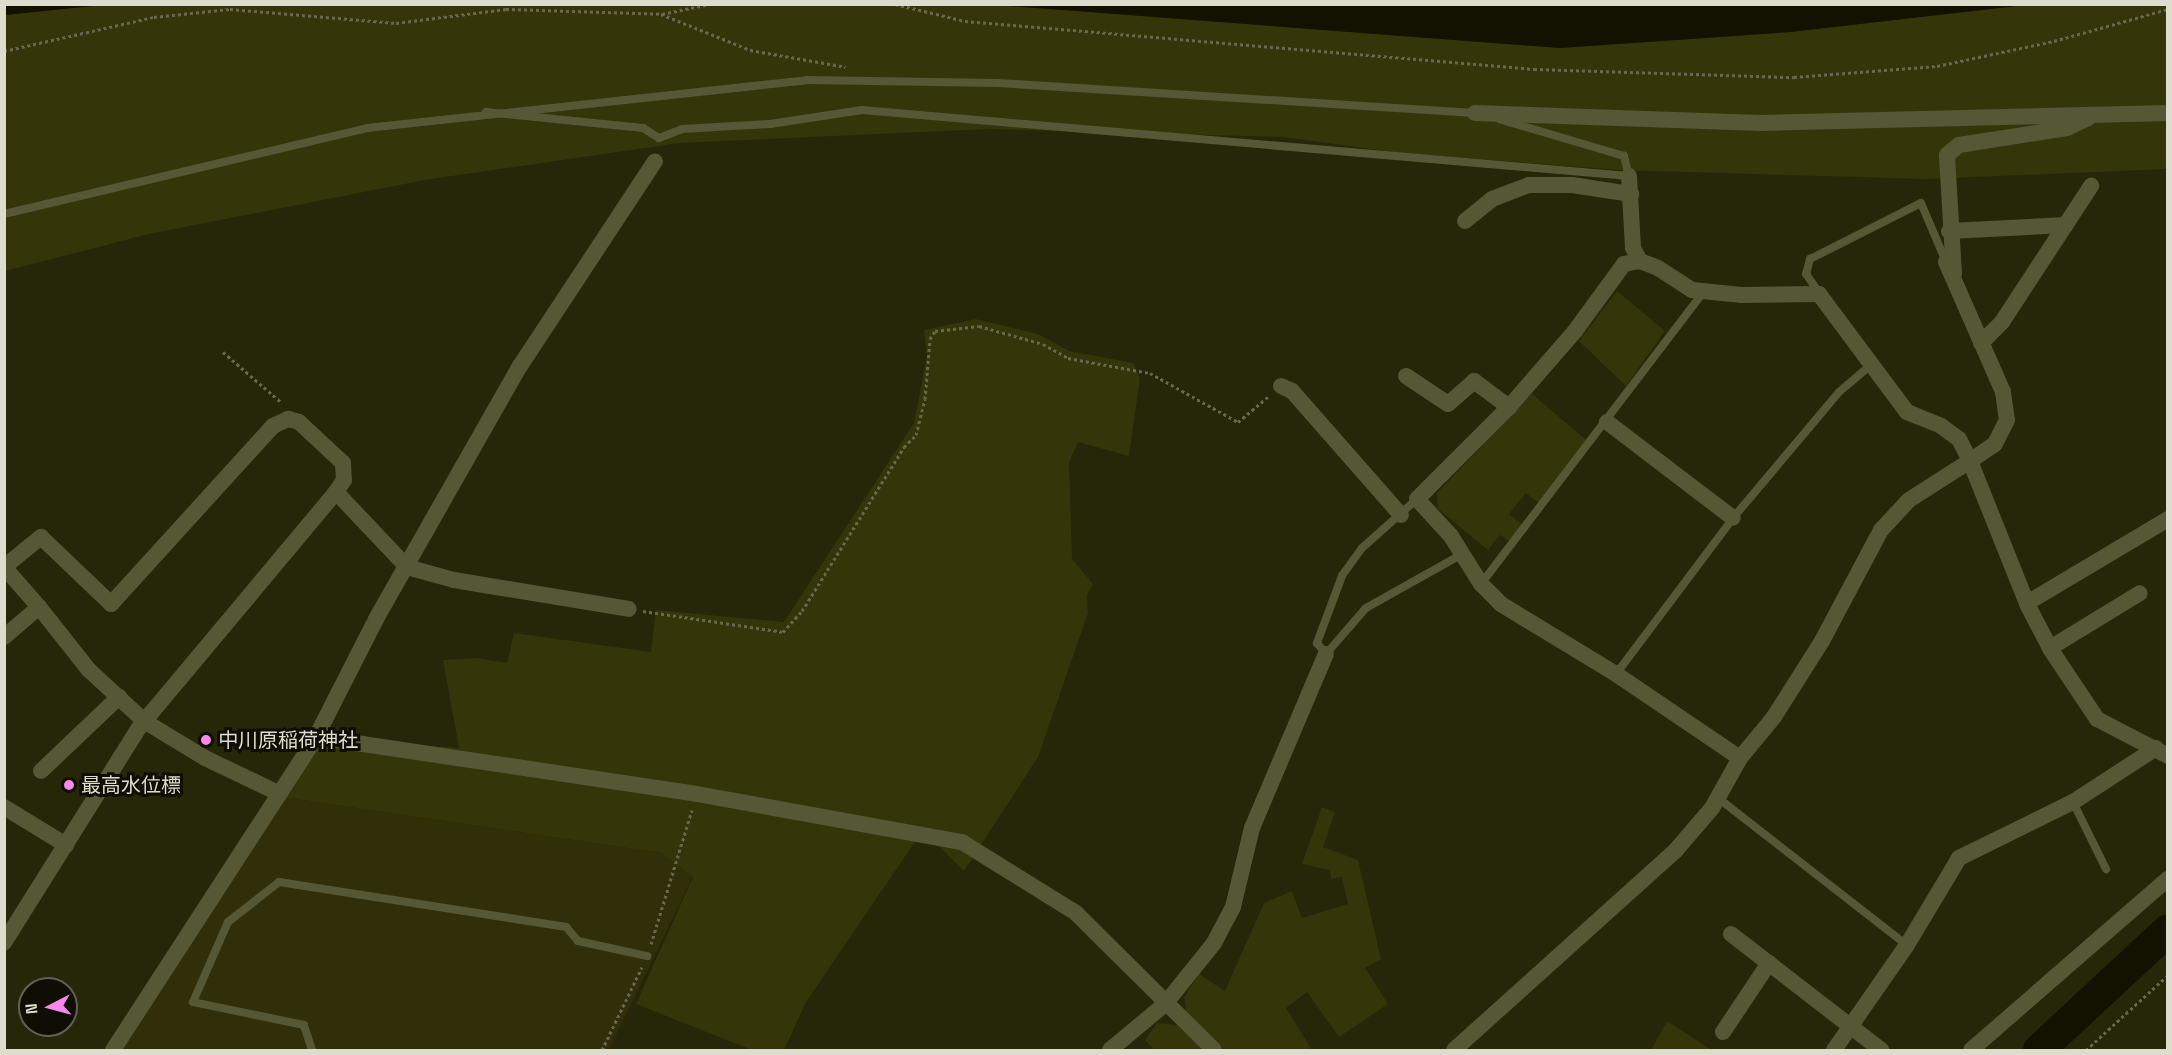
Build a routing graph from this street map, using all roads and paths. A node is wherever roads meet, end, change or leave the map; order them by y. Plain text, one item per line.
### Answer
1 (710, 4) edge
2 (895, 4) edge
3 (2168, 9) edge
4 (661, 14) junction
5 (4, 51) edge
6 (857, 68) dead end
7 (486, 112) junction
8 (1475, 112) junction
9 (2168, 112) edge
10 (2093, 116) junction
11 (655, 161) dead end
12 (1629, 176) junction
13 (2091, 186) dead end
14 (1631, 194) junction
15 (4, 214) edge
16 (1465, 222) dead end
17 (2066, 225) junction
18 (1949, 231) junction
19 (1640, 261) junction
20 (1947, 262) joint
21 (1954, 278) junction
22 (1705, 290) junction
23 (1819, 294) junction
24 (1981, 343) junction
25 (223, 352) dead end
26 (1871, 365) junction
27 (1406, 376) dead end
28 (1281, 386) joint
29 (1509, 407) junction
30 (288, 418) junction
31 (1607, 422) junction
32 (1970, 461) junction
33 (336, 492) junction
34 (1417, 499) junction
35 (1401, 515) junction
36 (1733, 518) junction
37 (2168, 519) edge
38 (1464, 552) junction
39 (4, 567) edge
40 (406, 567) junction
41 (1481, 584) junction
42 (2140, 593) dead end
43 (2027, 603) junction
44 (39, 607) junction
45 (629, 609) joint
46 (4, 637) edge
47 (2050, 648) junction
48 (1326, 654) junction
49 (1616, 674) junction
50 (120, 698) junction
51 (144, 721) junction
52 (316, 738) junction
53 (2162, 752) edge
54 (1740, 759) junction
55 (41, 771) dead end
56 (280, 794) junction
57 (697, 794) junction
58 (1718, 798) junction
59 (2073, 802) junction
60 (4, 807) edge
61 (66, 845) junction
62 (2106, 869) dead end
63 (2168, 879) edge
64 (1731, 934) dead end
65 (4, 943) edge
66 (1907, 945) junction
67 (647, 956) junction
68 (1769, 963) junction
69 (2168, 975) edge
70 (1165, 1004) junction
71 (1853, 1027) junction
72 (1723, 1032) dead end
73 (113, 1050) edge
74 (312, 1050) edge
75 (602, 1050) edge
76 (1110, 1050) edge
77 (1214, 1050) edge
78 (1454, 1050) edge
79 (1834, 1050) edge
80 (1881, 1050) edge
81 (1971, 1050) edge
82 (2086, 1050) edge

1 - 4 path
2 - 3 path
4 - 5 path
4 - 6 path
7 - 8 lane
7 - 12 lane
7 - 15 lane
8 - 10 street
8 - 12 lane
9 - 10 street
10 - 18 street
11 - 40 street
12 - 14 street
13 - 17 street
14 - 16 street
14 - 19 street
17 - 18 street
17 - 24 street
18 - 21 street
19 - 22 street
19 - 29 street
20 - 21 street
20 - 23 lane
21 - 24 street
22 - 23 street
22 - 31 lane
23 - 26 street
24 - 32 street
25 - 30 path
26 - 32 street
26 - 36 lane
27 - 29 street
28 - 35 street
28 - 45 path
29 - 34 street
30 - 33 street
30 - 39 street
31 - 36 street
31 - 41 lane
32 - 43 street
32 - 54 street
33 - 40 street
33 - 51 street
34 - 35 lane
34 - 38 street
35 - 48 lane
36 - 49 lane
37 - 43 street
38 - 41 street
38 - 48 lane
39 - 44 street
40 - 45 street
40 - 52 street
41 - 49 street
42 - 47 street
43 - 47 street
44 - 46 street
44 - 50 street
47 - 53 street
48 - 70 street
49 - 54 street
50 - 51 street
50 - 55 street
51 - 56 street
51 - 61 street
52 - 56 street
52 - 57 street
53 - 59 street
54 - 58 street
56 - 73 street
57 - 67 path
57 - 70 street
58 - 66 lane
58 - 78 street
59 - 62 lane
59 - 66 street
60 - 61 street
61 - 65 street
63 - 81 street
64 - 68 street
66 - 71 street
67 - 74 lane
67 - 75 path
68 - 71 street
68 - 72 street
69 - 82 path
70 - 76 street
70 - 77 street
71 - 79 street
71 - 80 street

